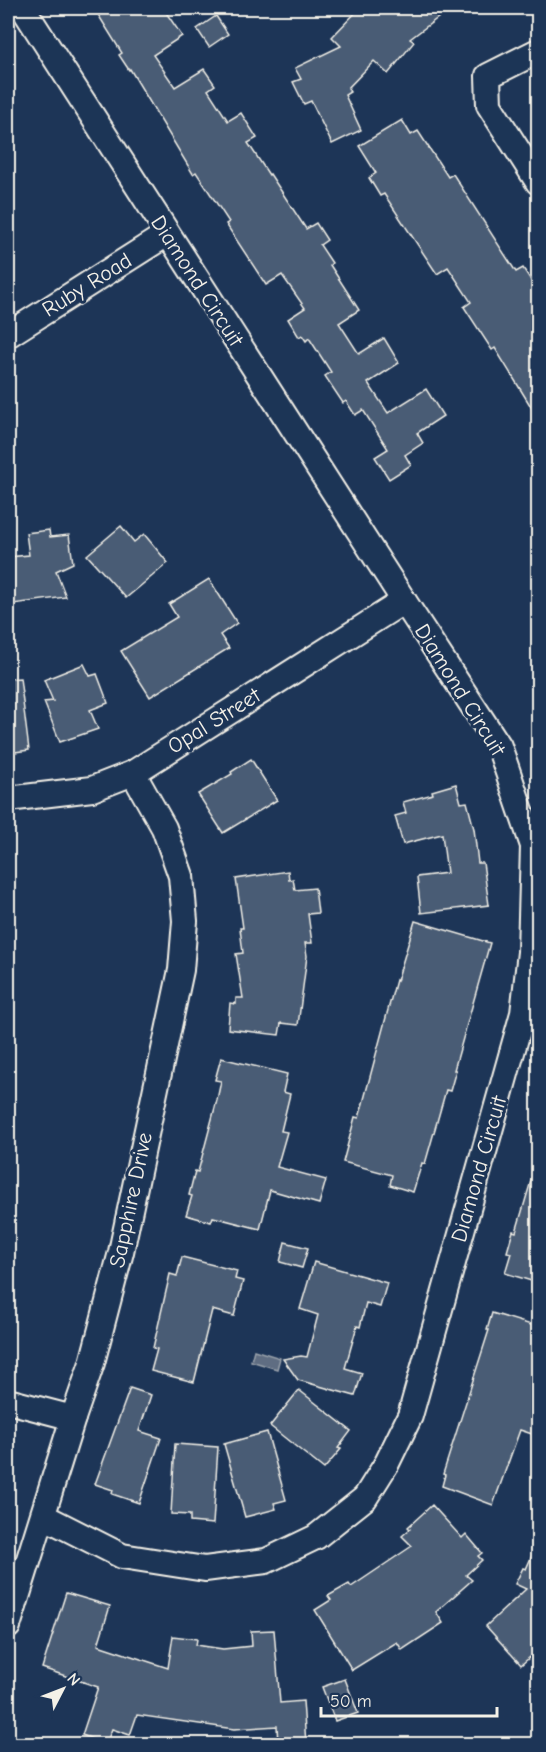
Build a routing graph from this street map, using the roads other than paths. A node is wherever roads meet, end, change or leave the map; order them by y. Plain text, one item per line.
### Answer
1 (23, 8) edge
2 (538, 51) edge
3 (538, 182) edge
4 (167, 234) junction
5 (8, 334) edge
6 (404, 600) junction
7 (133, 773) junction
8 (8, 799) edge
9 (8, 1401) edge
10 (73, 1418) junction
11 (43, 1516) junction
12 (8, 1626) edge

1 - 4 street, Diamond Circuit
2 - 3 street
4 - 5 street, Ruby Road
4 - 6 street, Diamond Circuit
6 - 7 street, Opal Street
6 - 11 street, Diamond Circuit
7 - 8 street, Opal Street
7 - 10 street, Sapphire Drive
9 - 10 street
10 - 11 street, Sapphire Drive
11 - 12 street, Sapphire Drive

